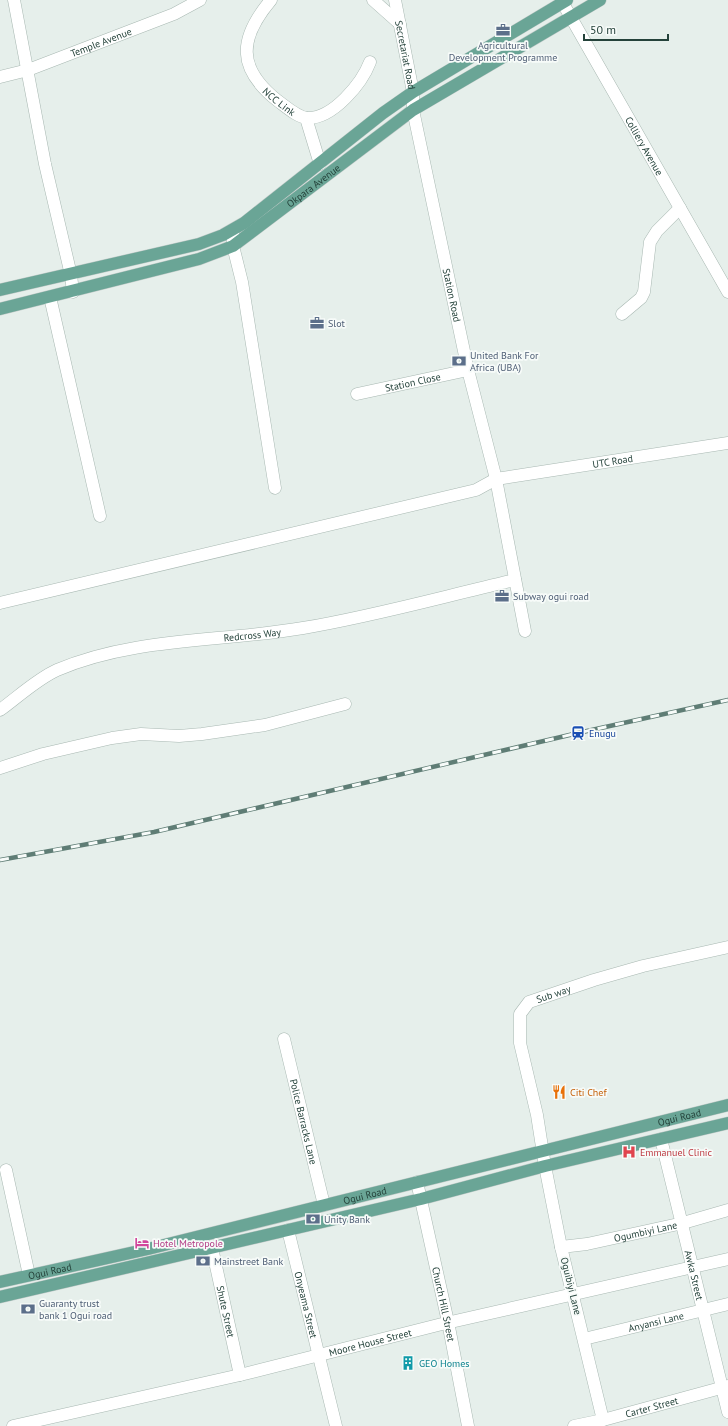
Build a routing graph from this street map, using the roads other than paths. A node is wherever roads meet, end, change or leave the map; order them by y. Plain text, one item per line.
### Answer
1 (14, 0) edge
2 (200, 0) edge
3 (272, 0) edge
4 (373, 0) edge
5 (396, 0) edge
6 (600, 0) edge
7 (564, 1) edge
8 (571, 17) junction
9 (400, 24) junction
10 (370, 62) dead end
11 (28, 70) junction
12 (0, 77) edge
13 (413, 92) junction
14 (413, 110) junction
15 (306, 118) junction
16 (320, 164) junction
17 (680, 208) junction
18 (233, 230) junction
19 (234, 246) junction
20 (71, 274) junction
21 (0, 290) edge
22 (73, 292) junction
23 (728, 292) edge
24 (50, 297) junction
25 (0, 309) edge
26 (622, 314) dead end
27 (468, 370) junction
28 (357, 394) dead end
29 (728, 443) edge
30 (496, 479) junction
31 (275, 488) dead end
32 (100, 516) dead end
33 (515, 580) junction
34 (0, 603) edge
35 (525, 631) dead end
36 (345, 704) dead end
37 (0, 710) edge
38 (0, 768) edge
39 (728, 947) edge
40 (284, 1039) dead end
41 (728, 1105) edge
42 (728, 1123) edge
43 (662, 1139) junction
44 (544, 1151) junction
45 (545, 1166) junction
46 (6, 1170) dead end
47 (417, 1182) junction
48 (421, 1198) junction
49 (324, 1205) junction
50 (728, 1210) edge
51 (683, 1224) junction
52 (288, 1230) junction
53 (561, 1247) junction
54 (212, 1248) junction
55 (728, 1258) edge
56 (693, 1268) junction
57 (29, 1275) junction
58 (0, 1282) edge
59 (573, 1294) junction
60 (0, 1297) edge
61 (728, 1304) edge
62 (704, 1308) junction
63 (448, 1322) junction
64 (584, 1339) junction
65 (320, 1355) junction
66 (240, 1375) junction
67 (725, 1387) edge
68 (728, 1412) edge
69 (603, 1420) junction
70 (13, 1426) edge
71 (336, 1426) edge
72 (468, 1426) edge
73 (574, 1426) edge

1 - 11 street
2 - 11 street, Temple Avenue
3 - 15 street, NCC Link
4 - 9 street
5 - 9 street, Secretariat Road
6 - 8 main road, Okpara Avenue
7 - 8 street, Colliery Avenue
7 - 13 main road, Okpara Avenue
8 - 14 main road, Okpara Avenue
8 - 17 street, Colliery Avenue
9 - 13 street, Secretariat Road
10 - 15 street, NCC Link
11 - 12 street, Temple Avenue
11 - 20 street
13 - 14 street, Secretariat Road
13 - 16 main road, Okpara Avenue
14 - 19 main road, Okpara Avenue
14 - 27 street, Station Road
15 - 16 street
16 - 18 main road, Okpara Avenue
17 - 23 street, Colliery Avenue
17 - 26 street
18 - 19 street
18 - 20 main road, Okpara Avenue
19 - 22 main road, Okpara Avenue
19 - 31 street
20 - 21 main road, Okpara Avenue
20 - 22 street
22 - 24 main road, Okpara Avenue
24 - 25 main road, Okpara Avenue
24 - 32 street
27 - 28 street, Station Close
27 - 30 street, Station Road
29 - 30 street, UTC Road
30 - 33 street, Station Road
30 - 34 street, UTC Road
33 - 35 street, Station Road
33 - 37 street, Redcross Way
36 - 38 street
39 - 44 street, Sub way
40 - 49 street, Police Barracks Lane
41 - 44 main road, Ogui Road
42 - 43 main road, Ogui Road
43 - 45 main road, Ogui Road
43 - 51 street, Awka Street
44 - 45 street, Oguibiyi Lane
44 - 47 main road, Ogui Road
45 - 48 main road, Ogui Road
45 - 53 street, Oguibiyi Lane
46 - 57 street
47 - 48 street, Church Hill Street
47 - 49 main road, Ogui Road
48 - 52 main road, Ogui Road
48 - 63 street, Church Hill Street
49 - 57 main road, Ogui Road
50 - 51 street, Ogumbiyi Lane
51 - 53 street, Ogumbiyi Lane
51 - 56 street, Awka Street
52 - 54 main road, Ogui Road
52 - 65 street, Onyeama Street
53 - 59 street, Oguibiyi Lane
54 - 60 main road, Ogui Road
54 - 66 street, Shute Street
55 - 56 street, Moore House Street
56 - 59 street, Moore House Street
56 - 62 street, Awka Street
57 - 58 main road, Ogui Road
59 - 63 street, Moore House Street
59 - 64 street, Oguibiyi Lane
61 - 62 street, Anyansi Lane
62 - 64 street, Anyansi Lane
62 - 67 street, Awka Street
63 - 65 street, Moore House Street
63 - 72 street, Church Hill Street
64 - 69 street, Oguibiyi Lane
65 - 66 street, Moore House Street
65 - 71 street, Onyeama Street
66 - 70 street, Moore House Street
67 - 68 street, Awka Street
67 - 69 street, Carter Street
69 - 73 street, Carter Street

